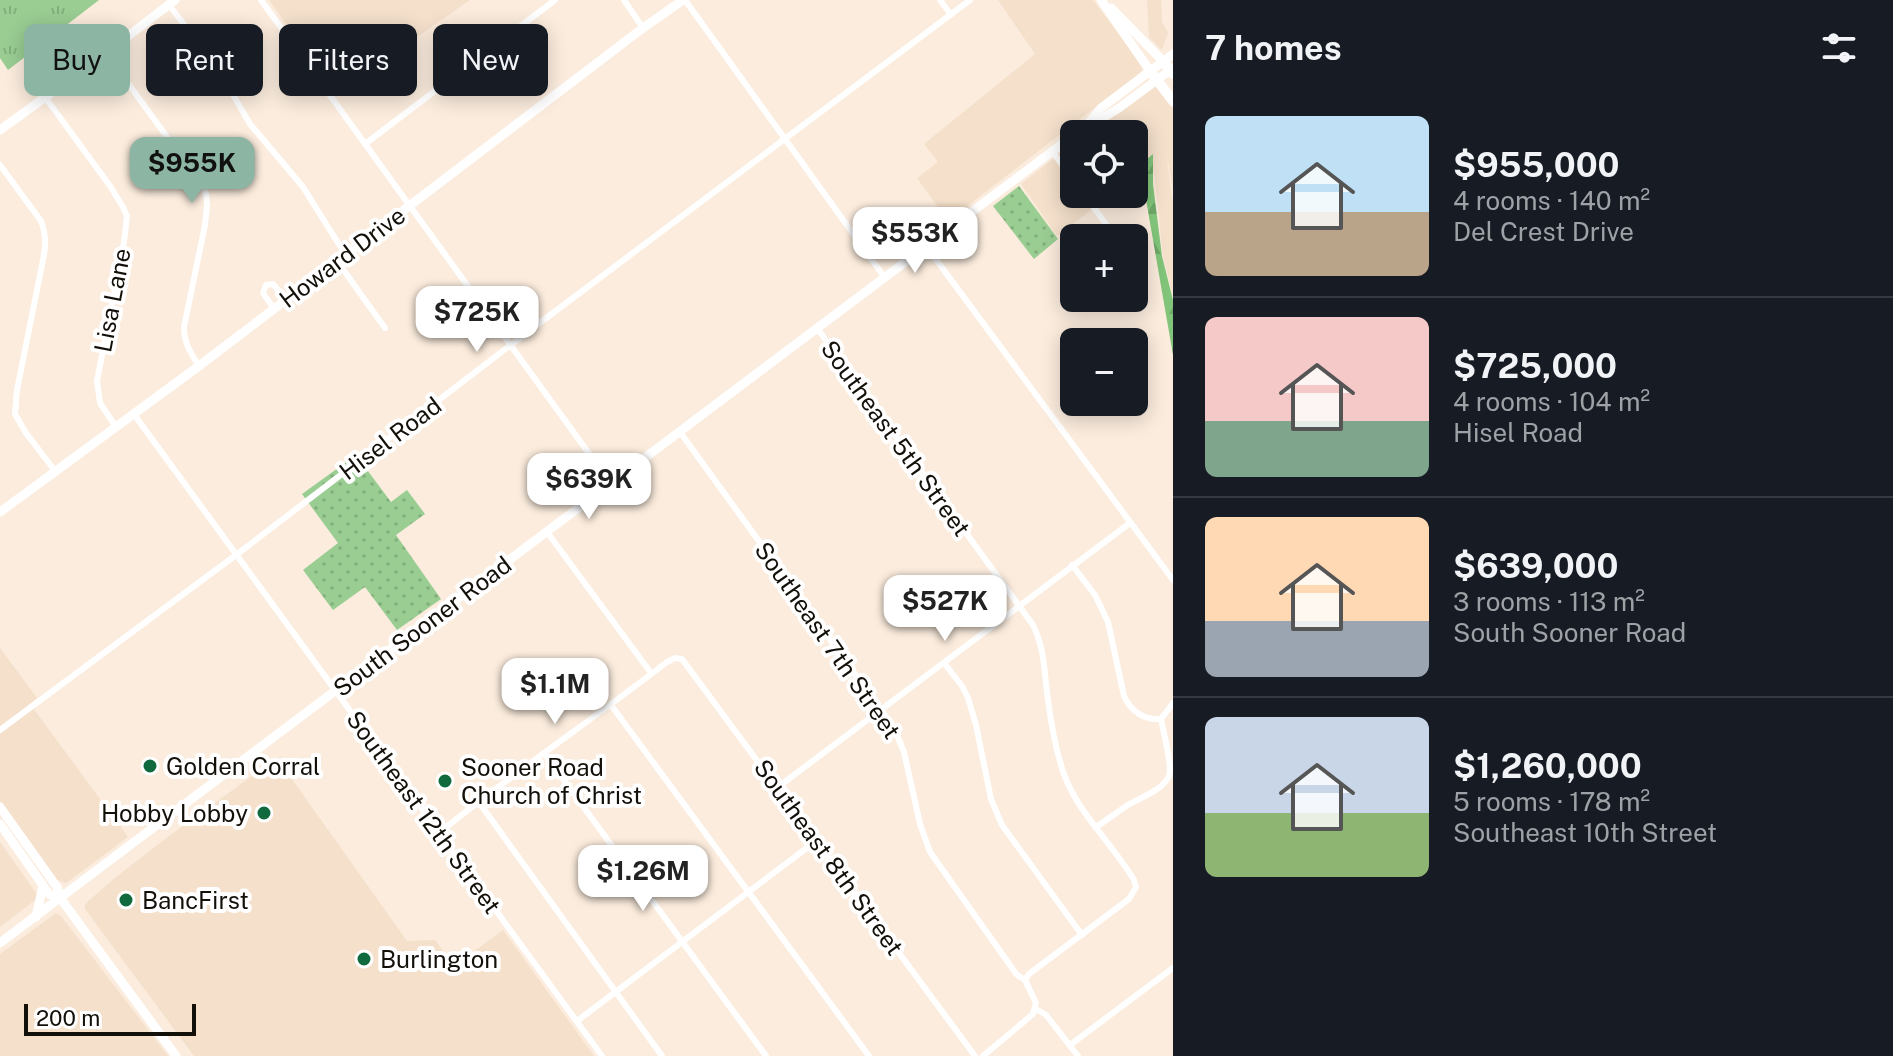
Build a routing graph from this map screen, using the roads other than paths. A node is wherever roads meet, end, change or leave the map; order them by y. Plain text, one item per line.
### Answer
1 (261, 0) edge
2 (555, 0) edge
3 (624, 0) edge
4 (684, 0) edge
5 (940, 0) edge
6 (970, 0) edge
7 (1102, 0) edge
8 (172, 3) edge
9 (951, 15) junction
10 (643, 28) junction
11 (130, 35) edge
12 (1173, 54) edge
13 (1170, 68) edge
14 (1154, 75) junction
15 (130, 86) edge
16 (45, 97) joint
17 (1173, 101) edge
18 (1091, 120) edge
19 (0, 130) edge
20 (784, 140) junction
21 (365, 144) junction
22 (1060, 145) edge
23 (1052, 151) junction
24 (1060, 162) edge
25 (0, 165) edge
26 (409, 205) junction
27 (926, 246) junction
28 (341, 257) junction
29 (885, 278) junction
30 (286, 300) junction
31 (274, 309) junction
32 (385, 328) dead end
33 (817, 328) junction
34 (510, 346) junction
35 (199, 366) junction
36 (133, 413) junction
37 (116, 427) junction
38 (680, 432) junction
39 (55, 471) junction
40 (611, 484) junction
41 (0, 512) edge
42 (1130, 523) junction
43 (547, 532) junction
44 (236, 555) junction
45 (1072, 565) junction
46 (1173, 580) edge
47 (1018, 606) junction
48 (944, 663) junction
49 (651, 673) junction
50 (336, 692) junction
51 (1173, 703) edge
52 (611, 705) junction
53 (882, 709) junction
54 (1161, 719) junction
55 (0, 730) edge
56 (544, 753) junction
57 (778, 787) junction
58 (478, 801) junction
59 (0, 807) edge
60 (0, 824) edge
61 (1096, 827) junction
62 (439, 833) junction
63 (816, 841) junction
64 (43, 886) junction
65 (749, 892) junction
66 (61, 899) junction
67 (36, 917) junction
68 (1082, 935) junction
69 (682, 942) junction
70 (0, 943) edge
71 (1173, 968) edge
72 (1025, 980) junction
73 (616, 993) junction
74 (1036, 1009) junction
75 (577, 1021) junction
76 (1070, 1045) junction
77 (176, 1056) edge
78 (602, 1056) edge
79 (662, 1056) edge
80 (766, 1056) edge
81 (869, 1056) edge
82 (975, 1056) edge
83 (983, 1056) edge
84 (1078, 1056) edge

1 - 21 street
2 - 21 street
3 - 10 street
4 - 10 main road, Howard Drive
4 - 20 street
5 - 9 street
6 - 9 street, Hisel Road
7 - 13 main road
7 - 14 main road
8 - 11 main road
8 - 28 street
9 - 20 street, Hisel Road
10 - 26 main road, Howard Drive
12 - 13 main road, South Sooner Road
13 - 14 main road, South Sooner Road
14 - 17 main road
14 - 18 main road, South Sooner Road
15 - 35 street
16 - 19 main road
16 - 37 street, Lisa Lane
20 - 29 street
20 - 34 street, Hisel Road
21 - 26 street
22 - 23 main road, South Sooner Road
23 - 24 street
23 - 27 main road, South Sooner Road
25 - 39 street
26 - 28 main road, Howard Drive
26 - 34 street
27 - 29 main road, South Sooner Road
27 - 42 street
28 - 30 main road, Howard Drive
28 - 32 street
29 - 33 main road, South Sooner Road
30 - 31 main road, Howard Drive
30 - 31 street
31 - 35 main road, Howard Drive
33 - 38 main road, South Sooner Road
33 - 47 street, Southeast 5th Street
34 - 40 street
34 - 44 street, Hisel Road
35 - 36 main road, Howard Drive
36 - 37 main road, Howard Drive
36 - 44 street, Southeast 12th Street
37 - 39 main road, Howard Drive
38 - 40 main road, South Sooner Road
38 - 53 street, Southeast 7th Street
39 - 41 main road, Howard Drive
40 - 43 main road, South Sooner Road
42 - 45 street
42 - 46 street
43 - 49 street
43 - 50 main road, South Sooner Road
44 - 50 street, Southeast 12th Street
44 - 55 street, Hisel Road
45 - 47 street
45 - 54 street
47 - 48 street
47 - 61 street, Southeast 5th Street
48 - 53 street
48 - 68 street
49 - 52 street
49 - 57 street, Southeast 8th Street
50 - 62 street, Southeast 12th Street
50 - 66 main road, South Sooner Road
51 - 54 street
52 - 56 street
52 - 65 street
53 - 57 street
53 - 72 street, Southeast 7th Street
54 - 61 street
56 - 58 street
56 - 69 street
57 - 63 street, Southeast 8th Street
58 - 62 street
58 - 73 street
59 - 66 main road
60 - 64 main road
61 - 68 street, Southeast 5th Street
62 - 75 street, Southeast 12th Street
63 - 65 street
63 - 82 street, Southeast 8th Street
64 - 66 main road
64 - 67 main road
65 - 69 street
65 - 81 street
66 - 67 main road, South Sooner Road
66 - 77 main road
67 - 70 main road, South Sooner Road
68 - 72 street
69 - 73 street
69 - 80 street
71 - 76 street
72 - 74 street, Southeast 7th Street
73 - 75 street
73 - 79 street
74 - 76 street
74 - 83 street
75 - 78 street, Southeast 12th Street
76 - 84 street

